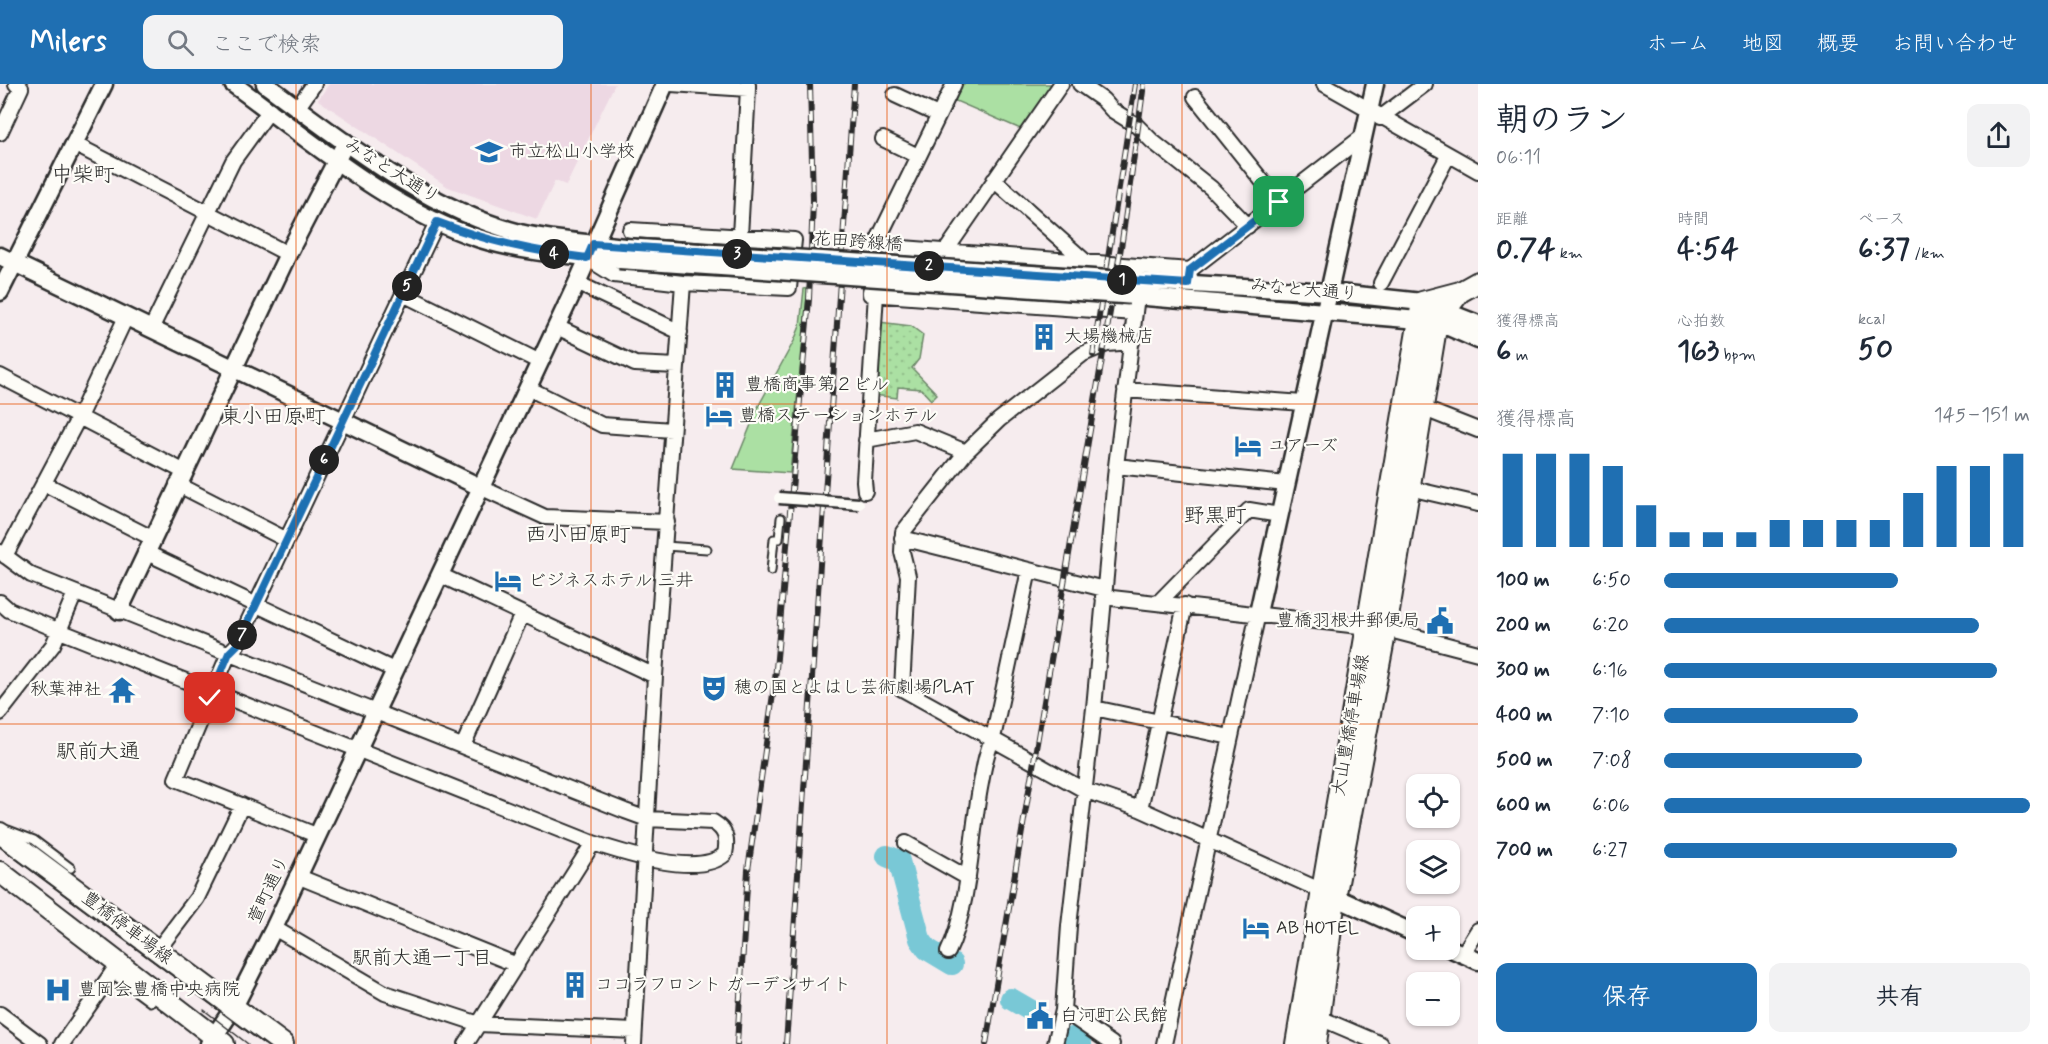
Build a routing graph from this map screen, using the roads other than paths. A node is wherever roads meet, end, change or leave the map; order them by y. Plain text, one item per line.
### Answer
1 (16, 84) edge
2 (104, 84) edge
3 (233, 84) edge
4 (265, 84) edge
5 (314, 84) edge
6 (665, 84) edge
7 (671, 84) edge
8 (954, 84) edge
9 (1061, 84) edge
10 (1080, 84) edge
11 (1324, 84) edge
12 (1375, 84) edge
13 (1425, 84) edge
14 (748, 87) edge
15 (895, 95) dead end
16 (1195, 97) dead end
17 (298, 107) junction
18 (270, 110) junction
19 (1375, 114) junction
20 (938, 115) junction
21 (0, 133) edge
22 (1362, 137) junction
23 (883, 139) dead end
24 (346, 142) junction
25 (74, 144) junction
26 (918, 156) junction
27 (1448, 156) junction
28 (336, 159) junction
29 (1478, 171) edge
30 (994, 180) junction
31 (1279, 202) junction
32 (208, 214) junction
33 (437, 222) junction
34 (1248, 226) junction
35 (630, 230) dead end
36 (740, 236) junction
37 (590, 251) junction
38 (945, 252) junction
39 (288, 254) junction
40 (622, 254) joint
41 (7, 260) edge
42 (1087, 262) junction
43 (1189, 277) junction
44 (1478, 282) edge
45 (577, 283) junction
46 (683, 283) junction
47 (1382, 283) dead end
48 (0, 292) edge
49 (1329, 292) junction
50 (403, 294) junction
51 (1130, 296) junction
52 (1325, 310) junction
53 (1431, 313) junction
54 (126, 317) junction
55 (1478, 324) edge
56 (556, 327) junction
57 (151, 329) junction
58 (680, 333) junction
59 (1478, 340) edge
60 (1132, 342) junction
61 (540, 362) junction
62 (677, 366) junction
63 (234, 369) junction
64 (0, 376) edge
65 (528, 388) junction
66 (1125, 390) junction
67 (1303, 403) junction
68 (1422, 408) junction
69 (80, 417) junction
70 (343, 421) junction
71 (672, 429) junction
72 (1478, 430) edge
73 (866, 440) junction
74 (966, 453) junction
75 (1116, 466) junction
76 (180, 478) junction
77 (45, 483) junction
78 (1286, 484) junction
79 (482, 488) junction
80 (1409, 488) junction
81 (1478, 489) edge
82 (779, 498) dead end
83 (862, 498) joint
84 (1474, 503) edge
85 (1280, 515) junction
86 (781, 518) dead end
87 (667, 522) junction
88 (902, 538) junction
89 (285, 540) junction
90 (149, 545) junction
91 (665, 546) junction
92 (707, 549) dead end
93 (3, 554) edge
94 (1029, 570) junction
95 (771, 571) dead end
96 (440, 575) junction
97 (75, 593) junction
98 (1104, 593) junction
99 (0, 602) edge
100 (1159, 602) junction
101 (256, 604) junction
102 (1185, 605) junction
103 (119, 611) junction
104 (1258, 613) junction
105 (522, 614) junction
106 (1377, 628) junction
107 (60, 631) junction
108 (229, 653) junction
109 (1478, 653) edge
110 (394, 670) junction
111 (655, 676) junction
112 (213, 691) junction
113 (1, 708) edge
114 (1094, 708) junction
115 (375, 712) junction
116 (1160, 723) junction
117 (1230, 737) junction
118 (993, 738) junction
119 (463, 746) junction
120 (357, 749) junction
121 (1084, 790) junction
122 (242, 805) junction
123 (1140, 809) junction
124 (647, 819) junction
125 (0, 827) edge
126 (0, 832) edge
127 (316, 835) junction
128 (1208, 839) junction
129 (593, 843) junction
130 (906, 843) dead end
131 (644, 860) junction
132 (71, 868) dead end
133 (0, 872) edge
134 (297, 876) junction
135 (968, 878) junction
136 (1329, 894) junction
137 (274, 928) junction
138 (1406, 929) edge
139 (1478, 930) edge
140 (157, 951) junction
141 (948, 952) dead end
142 (1463, 954) edge
143 (516, 965) junction
144 (115, 968) junction
145 (150, 1002) dead end
146 (234, 1007) junction
147 (1063, 1010) junction
148 (0, 1014) edge
149 (1320, 1018) junction
150 (479, 1024) junction
151 (634, 1038) edge
152 (216, 1041) edge
153 (40, 1044) edge
154 (62, 1044) edge
155 (283, 1044) edge
156 (465, 1044) edge
157 (1055, 1044) edge
158 (1112, 1044) edge
159 (1164, 1044) edge
160 (1296, 1044) edge
161 (1316, 1044) edge
162 (1382, 1044) edge

1 - 21 street
2 - 25 street
3 - 18 street, みなと大通り
4 - 17 street, みなと大通り
5 - 17 street
6 - 37 street, 萱町通り
7 - 14 street
8 - 20 street
9 - 30 street
10 - 34 street
11 - 19 street
12 - 19 street
13 - 19 street
14 - 36 street
15 - 20 street
16 - 31 street
17 - 24 street, みなと大通り
18 - 28 street, みなと大通り
18 - 32 street
19 - 22 street
19 - 27 street
20 - 26 street
22 - 31 street
22 - 49 street
23 - 26 street
24 - 28 street
24 - 37 street, みなと大通り
25 - 32 street
25 - 41 street
26 - 38 street
27 - 29 street
27 - 47 street
28 - 33 street, みなと大通り
28 - 39 street
30 - 38 street
30 - 42 street
31 - 34 street
32 - 39 street
32 - 57 street
33 - 37 street, みなと大通り
33 - 50 street
34 - 43 street
35 - 36 street
36 - 46 street
37 - 40 street, みなと大通り
37 - 45 street, 萱町通り
37 - 46 street
38 - 42 street
39 - 63 street
40 - 51 street, 花田跨線橋, bridge
41 - 48 street
41 - 54 street
42 - 43 street
43 - 49 street, みなと大通り
43 - 51 street, みなと大通り
44 - 53 main road
45 - 56 street, 萱町通り
45 - 58 street
46 - 58 street
49 - 52 street
49 - 53 street, みなと大通り
50 - 61 street
50 - 70 street
51 - 52 street, みなと大通り
51 - 60 street
51 - 73 street
52 - 53 street, みなと大通り
52 - 67 street
53 - 55 street, みなと大通り
53 - 59 street, みなと大通り
53 - 68 main road, 大山豊橋停車場線
53 - 106 main road, 大山豊橋停車場線
54 - 57 street
54 - 69 street
56 - 61 street, 萱町通り
56 - 62 street
57 - 63 street
58 - 62 street
60 - 66 street
60 - 74 street
61 - 65 street, 萱町通り
62 - 71 street
63 - 70 street
63 - 76 street
64 - 69 street
65 - 71 street
65 - 79 street, 萱町通り
66 - 67 street
66 - 75 street
67 - 78 street
68 - 72 street
68 - 80 main road, 大山豊橋停車場線
69 - 76 street
69 - 77 street
70 - 79 street
70 - 89 street
71 - 87 street
73 - 74 street
73 - 83 street
74 - 88 street
75 - 78 street
75 - 98 street
76 - 89 street
76 - 90 street
77 - 90 street
77 - 93 street
78 - 85 street
79 - 87 street
79 - 96 street, 萱町通り
80 - 84 street
80 - 106 main road, 大山豊橋停車場線
81 - 84 street
82 - 83 street, bridge
85 - 100 street
85 - 104 street
86 - 95 lane
87 - 91 street
88 - 94 street
88 - 118 street
89 - 101 street
90 - 101 street
90 - 103 street
91 - 92 lane
91 - 111 street
93 - 97 street
94 - 98 street
94 - 118 street
96 - 105 street
96 - 110 street, 萱町通り
97 - 103 street
97 - 107 street
98 - 100 street
98 - 114 street
99 - 107 street
100 - 102 street
101 - 108 street
101 - 110 street
102 - 104 street
102 - 116 street
103 - 108 street
104 - 106 street
104 - 117 street
105 - 111 street
105 - 119 street
106 - 109 street
106 - 136 main road, 大山豊橋停車場線
107 - 112 street
107 - 113 street
108 - 112 street
108 - 115 street
110 - 115 street, 萱町通り
111 - 124 street
112 - 120 street
112 - 122 street
114 - 116 street
114 - 121 street
115 - 119 street
115 - 120 street, 萱町通り
116 - 117 street
116 - 123 street
117 - 128 street
118 - 121 street
118 - 135 street
119 - 124 street
120 - 127 street, 萱町通り
120 - 129 street
121 - 123 street
121 - 147 street
122 - 127 street
122 - 140 street
123 - 128 street
124 - 131 street
124 - 131 street
125 - 132 lane
126 - 140 main road, 豊橋停車場線
127 - 134 street, 萱町通り
128 - 136 street
128 - 159 street
129 - 131 street
129 - 143 street
130 - 135 street
131 - 151 street
133 - 144 main road, 豊橋停車場線
134 - 137 street, 萱町通り
134 - 143 street
135 - 141 street
136 - 138 street
136 - 149 main road, 大山豊橋停車場線
136 - 160 main road, 大山豊橋停車場線
137 - 146 street, 萱町通り
137 - 150 street
139 - 142 street
140 - 146 main road, 豊橋停車場線
143 - 150 street
144 - 145 lane
144 - 152 main road, 豊橋停車場線
144 - 154 street
146 - 152 street, 萱町通り
146 - 155 main road, 豊橋停車場線
147 - 157 street
147 - 158 street
148 - 153 street
149 - 161 main road, 大山豊橋停車場線
149 - 162 street
150 - 151 street
150 - 156 street

